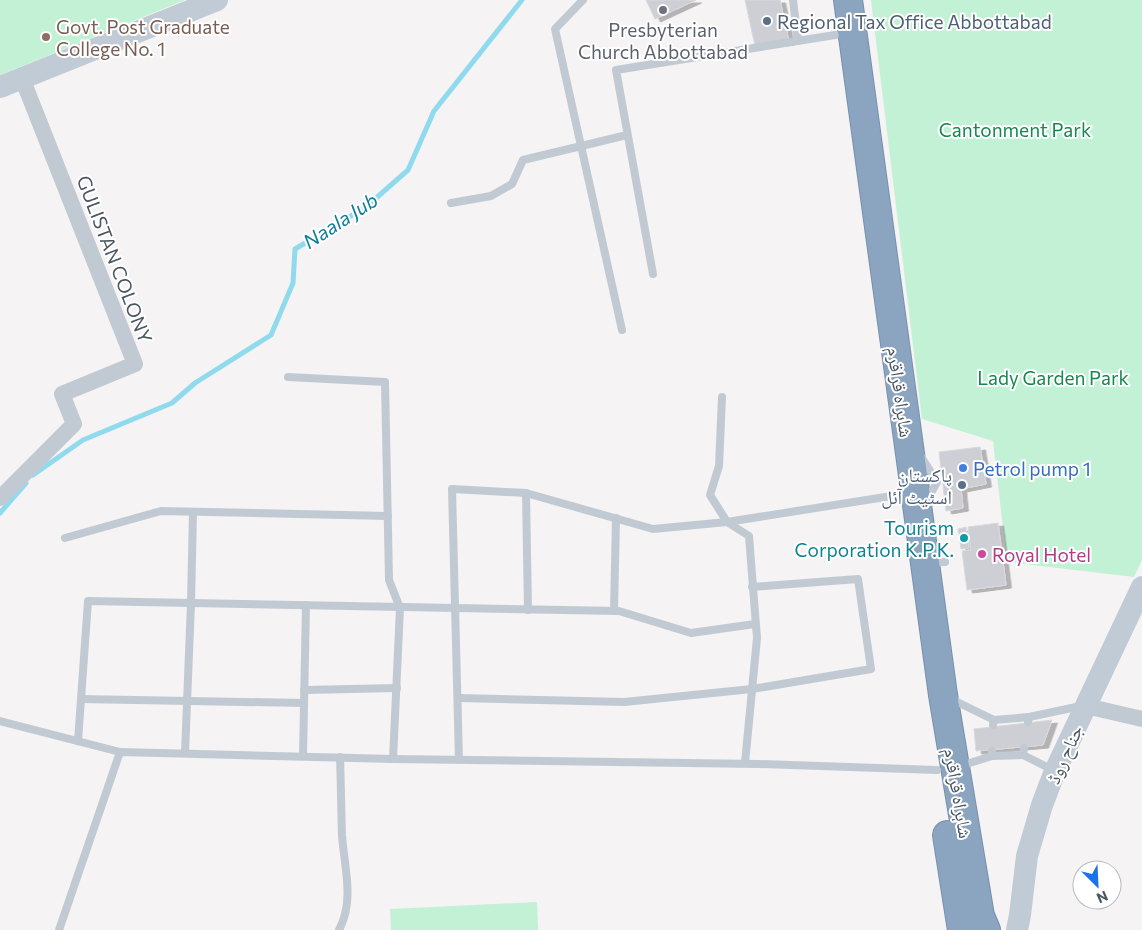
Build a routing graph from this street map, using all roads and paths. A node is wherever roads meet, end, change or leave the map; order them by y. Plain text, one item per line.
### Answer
1 (217, 0) edge
2 (584, 0) edge
3 (793, 0) edge
4 (830, 0) edge
5 (848, 0) edge
6 (834, 35) junction
7 (798, 41) junction
8 (22, 78) junction
9 (0, 87) edge
10 (627, 136) junction
11 (582, 147) junction
12 (451, 203) dead end
13 (653, 274) dead end
14 (622, 330) dead end
15 (288, 377) dead end
16 (722, 397) dead end
17 (526, 493) junction
18 (898, 495) junction
19 (0, 498) edge
20 (193, 512) junction
21 (388, 516) junction
22 (616, 518) junction
23 (727, 522) junction
24 (65, 538) dead end
25 (752, 587) junction
26 (1142, 587) edge
27 (191, 603) junction
28 (306, 605) junction
29 (400, 608) junction
30 (455, 609) junction
31 (528, 610) junction
32 (614, 611) junction
33 (755, 624) junction
34 (397, 688) junction
35 (752, 689) junction
36 (304, 690) junction
37 (943, 695) junction
38 (458, 698) junction
39 (81, 699) junction
40 (187, 701) junction
41 (304, 703) junction
42 (1086, 706) junction
43 (1142, 719) edge
44 (0, 721) edge
45 (78, 741) junction
46 (120, 752) junction
47 (185, 753) junction
48 (303, 756) junction
49 (340, 757) junction
50 (394, 759) junction
51 (460, 760) junction
52 (745, 764) junction
53 (946, 769) junction
54 (1055, 771) junction
55 (60, 930) edge
56 (340, 930) edge
57 (962, 930) edge
58 (986, 930) edge
59 (1017, 930) edge

1 - 8 main road
2 - 11 lane
3 - 7 lane
4 - 6 highway, شاہراہ قراقرم
5 - 37 highway, شاہراہ قراقرم
6 - 7 lane
6 - 18 highway, شاہراہ قراقرم
7 - 10 lane
8 - 9 main road
8 - 19 street, GULISTAN COLONY
10 - 11 lane
10 - 13 lane
11 - 12 lane
11 - 14 lane
15 - 21 lane
16 - 23 lane
17 - 22 lane
17 - 30 lane
17 - 31 lane
18 - 23 lane
18 - 53 highway, شاہراہ قراقرم
20 - 21 lane
20 - 24 lane
20 - 27 lane
21 - 29 lane
22 - 23 lane
22 - 32 lane
23 - 25 lane
25 - 33 lane
25 - 35 lane
26 - 42 main road, جناح روڈ
27 - 28 lane
27 - 39 lane
27 - 40 lane
28 - 29 lane
28 - 36 lane
29 - 30 lane
29 - 34 lane
30 - 31 lane
30 - 38 lane
31 - 32 lane
32 - 33 lane
33 - 35 lane
34 - 36 lane
34 - 50 lane
35 - 38 lane
35 - 52 lane
36 - 41 lane
37 - 42 lane
37 - 53 highway, شاہراہ قراقرم
38 - 51 lane
39 - 40 lane
39 - 45 lane
40 - 41 lane
40 - 47 lane
41 - 48 lane
42 - 43 street
42 - 54 main road, جناح روڈ
44 - 45 lane
45 - 46 lane
46 - 47 lane
46 - 55 lane
47 - 48 lane
48 - 49 lane
49 - 50 lane
49 - 56 lane
50 - 51 lane
51 - 52 lane
52 - 53 lane
53 - 54 lane
53 - 57 highway, شاہراہ قراقرم
53 - 58 highway, شاہراہ قراقرم
54 - 59 main road, جناح روڈ

